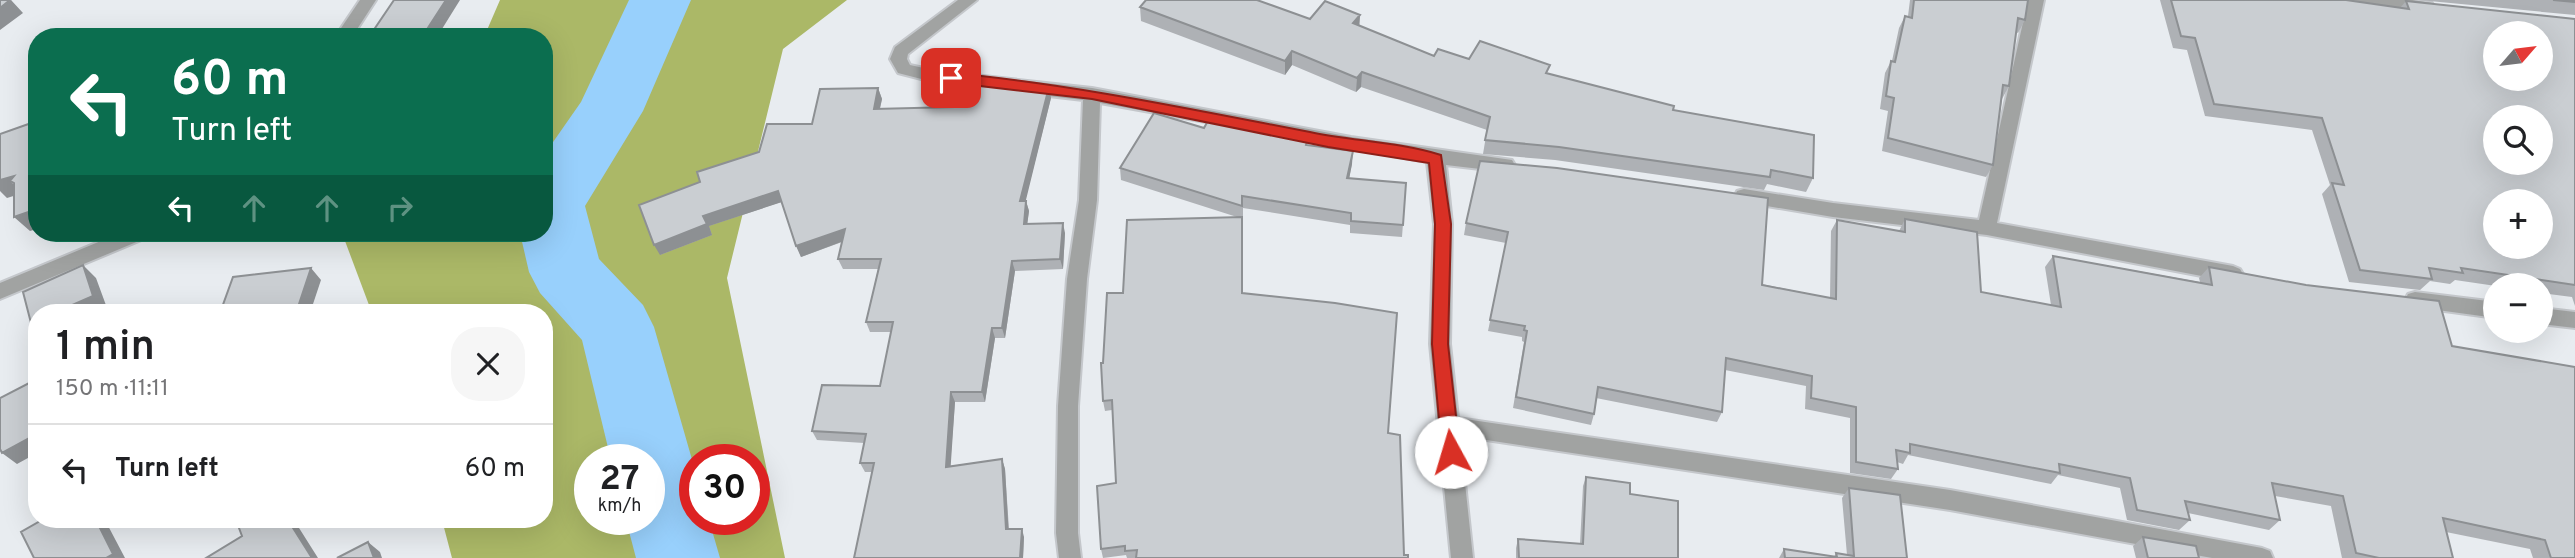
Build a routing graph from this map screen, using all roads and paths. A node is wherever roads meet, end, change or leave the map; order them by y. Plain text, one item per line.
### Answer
1 (368, 0) edge
2 (969, 0) edge
3 (2036, 0) edge
4 (2354, 0) edge
5 (2443, 8) edge
6 (349, 28) edge
7 (1092, 94) junction
8 (1436, 159) junction
9 (1529, 167) edge
10 (1730, 194) edge
11 (1987, 228) junction
12 (117, 242) edge
13 (2255, 279) edge
14 (0, 291) edge
15 (2402, 299) edge
16 (2483, 308) edge
17 (2553, 317) edge
18 (2575, 320) edge
19 (1448, 425) junction
20 (1070, 558) edge
21 (1462, 558) edge
22 (2262, 558) edge

1 - 6 street
2 - 7 street
3 - 11 street
4 - 5 street
7 - 8 street
7 - 20 street
8 - 9 street
8 - 19 street
10 - 11 street
11 - 13 street
12 - 14 street
15 - 16 street
17 - 18 street
19 - 21 street
19 - 22 street

